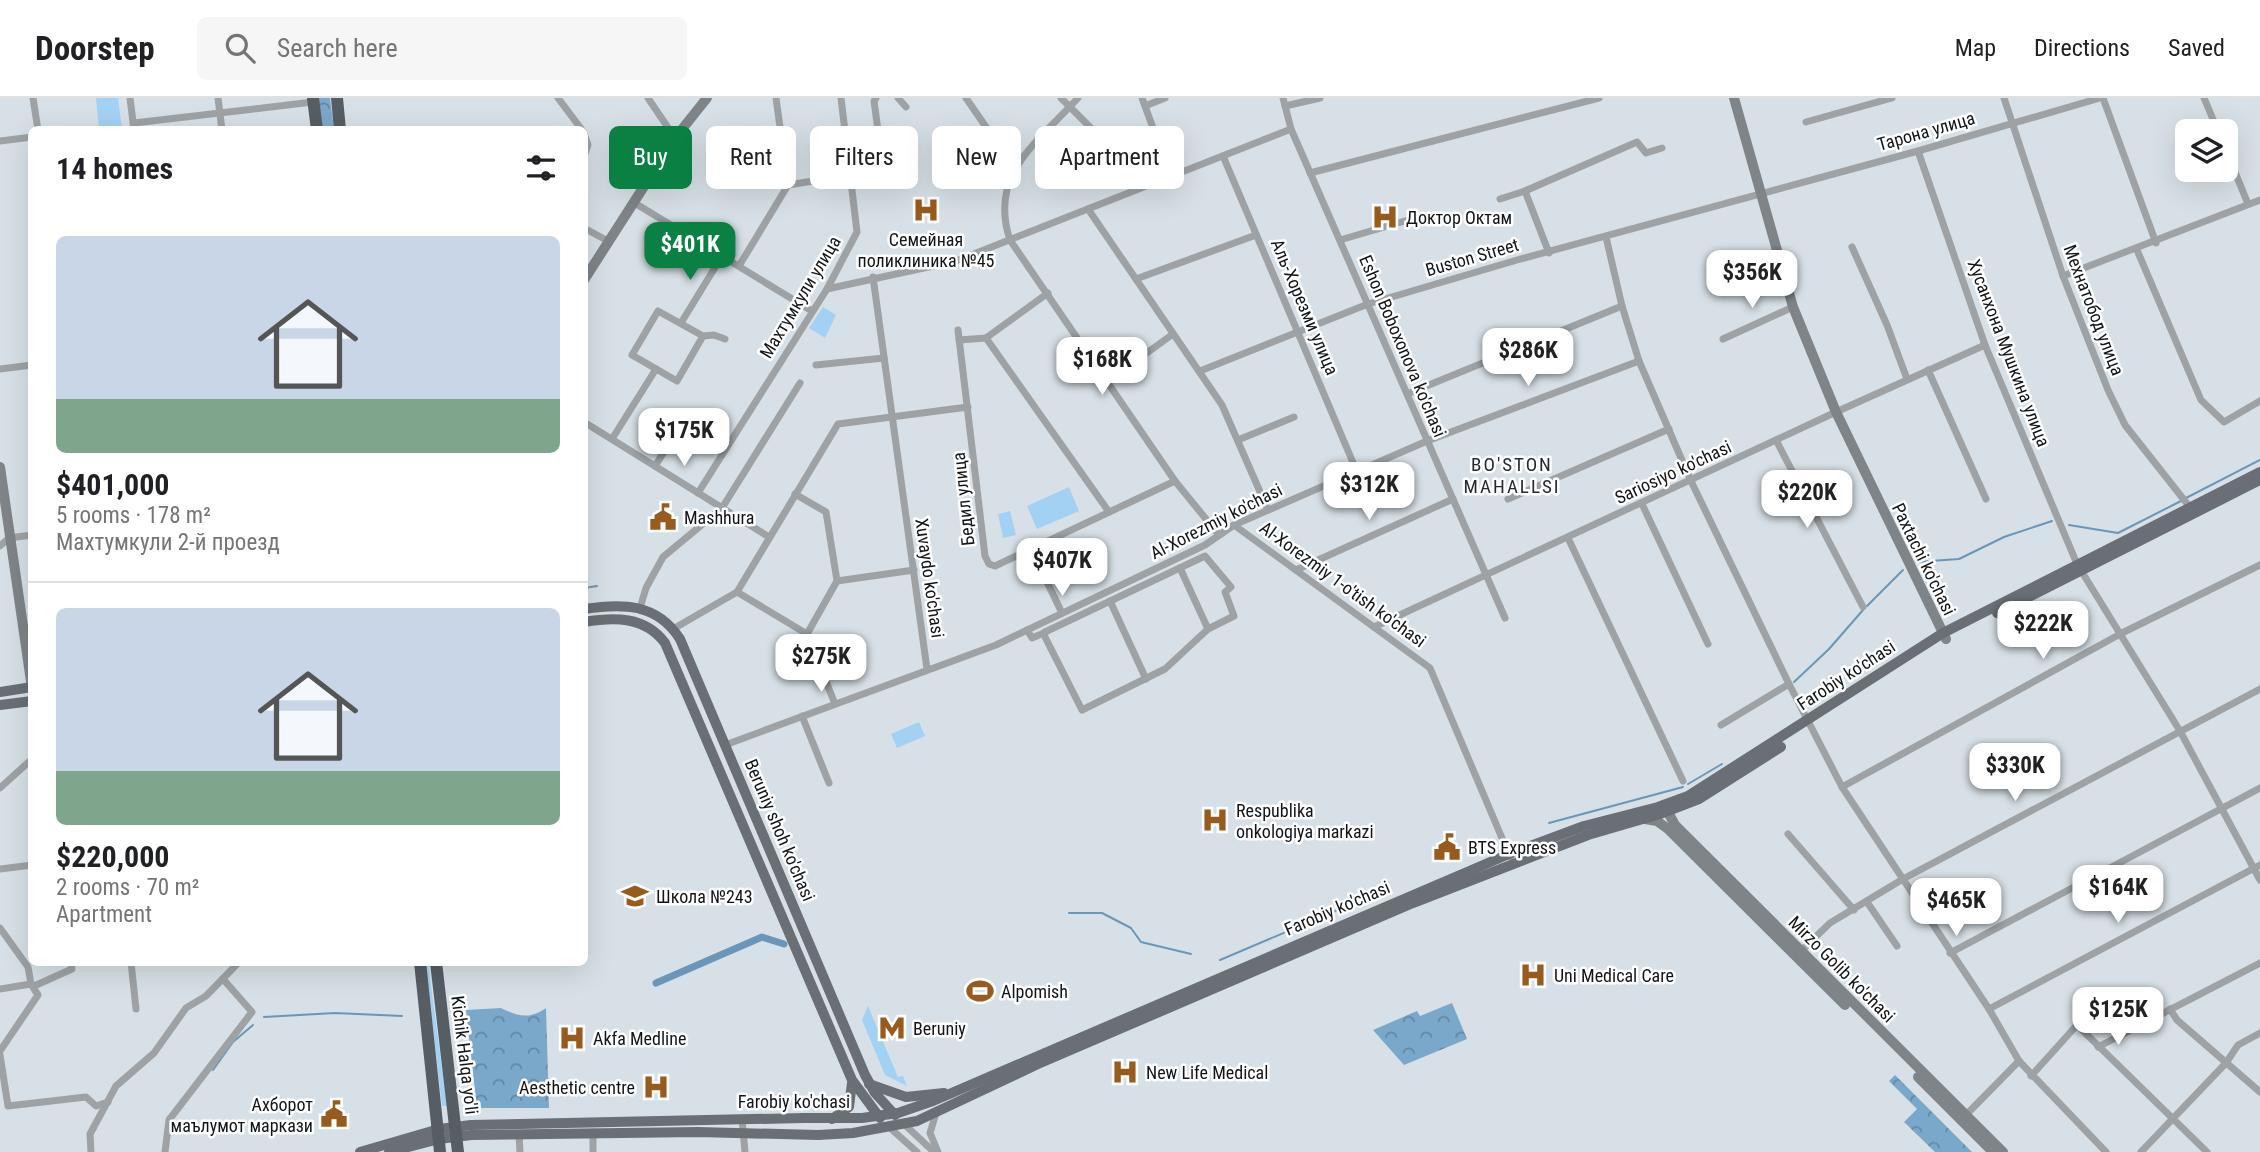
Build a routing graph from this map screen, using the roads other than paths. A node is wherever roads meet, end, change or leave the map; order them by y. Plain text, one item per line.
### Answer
1 (33, 98) edge
2 (131, 98) edge
3 (218, 98) edge
4 (337, 98) edge
5 (558, 98) edge
6 (648, 98) edge
7 (706, 98) edge
8 (776, 98) edge
9 (841, 98) edge
10 (876, 98) edge
11 (898, 98) edge
12 (966, 98) edge
13 (1061, 98) edge
14 (1078, 98) edge
15 (1165, 98) edge
16 (1320, 98) edge
17 (1599, 98) edge
18 (1734, 98) edge
19 (1892, 98) edge
20 (2004, 98) edge
21 (2101, 98) edge
22 (2204, 98) edge
23 (313, 100) edge
24 (1144, 102) edge
25 (1284, 102) edge
26 (906, 107) dead end
27 (1069, 107) junction
28 (220, 114) junction
29 (2213, 119) edge
30 (1806, 122) dead end
31 (2011, 123) junction
32 (37, 126) edge
33 (134, 126) edge
34 (222, 126) edge
35 (316, 126) edge
36 (340, 126) edge
37 (579, 126) edge
38 (667, 126) edge
39 (684, 126) edge
40 (780, 126) edge
41 (845, 126) edge
42 (877, 126) edge
43 (985, 126) edge
44 (1089, 126) edge
45 (1153, 126) edge
46 (1291, 129) junction
47 (28, 138) edge
48 (0, 141) edge
49 (1662, 148) dead end
50 (1917, 151) junction
51 (1223, 156) junction
52 (1021, 162) edge
53 (1184, 172) edge
54 (1310, 173) junction
55 (2238, 179) edge
56 (642, 189) edge
57 (786, 189) edge
58 (852, 189) edge
59 (1005, 189) edge
60 (1140, 189) edge
61 (1525, 191) junction
62 (1760, 193) junction
63 (1500, 199) dead end
64 (2260, 200) edge
65 (634, 202) junction
66 (2248, 204) junction
67 (1088, 209) junction
68 (1415, 218) dead end
69 (588, 230) edge
70 (1256, 234) junction
71 (1606, 237) junction
72 (1010, 240) junction
73 (1340, 240) junction
74 (608, 241) junction
75 (2156, 243) junction
76 (1852, 247) dead end
77 (2137, 250) junction
78 (1549, 253) junction
79 (722, 256) junction
80 (739, 266) junction
81 (588, 274) edge
82 (2063, 276) junction
83 (873, 277) junction
84 (1136, 279) junction
85 (827, 289) junction
86 (1048, 293) junction
87 (1368, 304) junction
88 (1622, 306) junction
89 (1793, 307) junction
90 (812, 311) junction
91 (681, 323) junction
92 (958, 330) dead end
93 (1299, 333) junction
94 (1173, 334) junction
95 (703, 336) junction
96 (985, 338) junction
97 (725, 339) dead end
98 (1723, 339) dead end
99 (959, 340) junction
100 (1985, 345) junction
101 (884, 358) junction
102 (1640, 361) junction
103 (816, 365) dead end
104 (28, 366) edge
105 (0, 369) edge
106 (656, 369) junction
107 (1928, 370) junction
108 (1200, 371) junction
109 (1907, 379) junction
110 (1108, 381) junction
111 (800, 383) dead end
112 (1407, 394) junction
113 (2260, 401) edge
114 (968, 407) junction
115 (1836, 412) junction
116 (892, 417) junction
117 (1294, 417) dead end
118 (588, 424) edge
119 (1669, 429) junction
120 (612, 439) junction
121 (1238, 440) junction
122 (1776, 440) junction
123 (1427, 441) junction
124 (669, 444) dead end
125 (655, 466) junction
126 (0, 467) edge
127 (1357, 471) junction
128 (2260, 472) edge
129 (2260, 480) edge
130 (1175, 481) junction
131 (1691, 481) junction
132 (698, 493) junction
133 (795, 494) junction
134 (1453, 499) junction
135 (1508, 499) dead end
136 (1986, 499) dead end
137 (1642, 504) junction
138 (722, 508) junction
139 (1268, 510) junction
140 (2192, 510) junction
141 (1108, 512) junction
142 (1234, 525) junction
143 (28, 536) edge
144 (1219, 536) junction
145 (769, 537) junction
146 (9, 538) junction
147 (1568, 538) junction
148 (0, 546) edge
149 (1031, 549) junction
150 (2260, 565) edge
151 (1180, 568) junction
152 (2079, 568) junction
153 (914, 570) junction
154 (1296, 570) junction
155 (1486, 576) junction
156 (837, 582) junction
157 (737, 592) junction
158 (1110, 601) junction
159 (1863, 607) dead end
160 (640, 608) junction
161 (588, 609) edge
162 (1062, 613) junction
163 (1505, 618) dead end
164 (588, 621) edge
165 (1374, 627) junction
166 (673, 629) junction
167 (1208, 629) junction
168 (1027, 630) junction
169 (2122, 632) junction
170 (1042, 633) junction
171 (807, 634) junction
172 (1945, 636) junction
173 (1708, 644) dead end
174 (818, 663) junction
175 (28, 668) edge
176 (927, 669) junction
177 (792, 674) dead end
178 (1146, 679) junction
179 (1789, 684) junction
180 (28, 688) edge
181 (2260, 689) edge
182 (28, 690) edge
183 (0, 692) edge
184 (28, 701) edge
185 (12, 703) junction
186 (835, 704) junction
187 (0, 705) edge
188 (802, 716) junction
189 (1721, 725) dead end
190 (1809, 725) junction
191 (704, 730) junction
192 (2180, 730) junction
193 (725, 745) junction
194 (28, 763) edge
195 (720, 768) junction
196 (1683, 781) dead end
197 (829, 783) dead end
198 (1842, 787) junction
199 (0, 788) edge
200 (2260, 788) edge
201 (2222, 808) junction
202 (1662, 810) junction
203 (1644, 819) junction
204 (1667, 827) junction
205 (1788, 834) dead end
206 (1511, 859) junction
207 (28, 866) edge
208 (2257, 867) edge
209 (0, 869) edge
210 (1903, 879) junction
211 (2260, 880) edge
212 (1867, 901) junction
213 (1854, 909) junction
214 (0, 928) edge
215 (1897, 946) dead end
216 (1950, 953) junction
217 (1799, 954) junction
218 (2260, 963) edge
219 (72, 966) edge
220 (131, 966) edge
221 (235, 966) edge
222 (420, 966) edge
223 (436, 966) edge
224 (223, 979) junction
225 (33, 985) junction
226 (0, 989) edge
227 (136, 1009) dead end
228 (1989, 1009) junction
229 (2170, 1009) junction
230 (2260, 1033) edge
231 (2098, 1047) junction
232 (0, 1053) edge
233 (2019, 1061) junction
234 (2226, 1063) junction
235 (2031, 1076) junction
236 (852, 1080) junction
237 (869, 1084) junction
238 (954, 1091) junction
239 (2260, 1092) edge
240 (108, 1102) junction
241 (893, 1113) junction
242 (936, 1113) junction
243 (877, 1115) junction
244 (1963, 1118) junction
245 (743, 1119) junction
246 (832, 1119) junction
247 (2173, 1119) junction
248 (904, 1124) junction
249 (890, 1127) junction
250 (457, 1131) junction
251 (593, 1132) junction
252 (743, 1132) junction
253 (519, 1134) junction
254 (440, 1140) edge
255 (91, 1152) edge
256 (164, 1152) edge
257 (360, 1152) edge
258 (388, 1152) edge
259 (458, 1152) edge
260 (520, 1152) edge
261 (593, 1152) edge
262 (745, 1152) edge
263 (917, 1152) edge
264 (936, 1152) edge
265 (1993, 1152) edge
266 (2003, 1152) edge
267 (2106, 1152) edge
268 (2141, 1152) edge
269 (2207, 1152) edge

1 - 32 street
2 - 33 street
3 - 28 street
4 - 36 highway
5 - 37 street
6 - 38 street
7 - 39 street
8 - 40 street
9 - 41 street, Махтумкули улица
10 - 42 street
11 - 26 street
12 - 43 street
13 - 27 street
14 - 27 street
15 - 24 street
16 - 25 street
17 - 54 street
18 - 62 street, Paxtachi ko'chasi
19 - 30 street
20 - 31 street, Мехнатобод улица
21 - 31 street, Тарона улица
21 - 75 street
22 - 29 street
23 - 28 street
23 - 35 highway
24 - 45 street
25 - 46 street, Eshon Boboxonova ko'chasi
27 - 44 street
27 - 52 street
28 - 33 street
28 - 34 street
31 - 50 street, Тарона улица
31 - 82 street, Мехнатобод улица
46 - 51 street
46 - 54 street, Eshon Boboxonova ko'chasi
47 - 48 street
49 - 61 street
50 - 62 street, Тарона улица
50 - 100 street, Хусанхона Мушкина улица
51 - 53 street
51 - 70 street, Аль-Хорезми улица
54 - 73 street, Eshon Boboxonova ko'chasi
55 - 66 street
56 - 65 street
57 - 80 street
58 - 85 street, Махтумкули улица
59 - 72 street
60 - 67 street
61 - 63 street
61 - 78 street
62 - 71 street, Buston Street
62 - 89 street, Paxtachi ko'chasi
64 - 66 street
65 - 74 street
65 - 79 street
66 - 75 street
67 - 72 street
67 - 84 street, Al-Xorezmiy 1-o'tish ko'chasi
68 - 73 street
69 - 74 street
70 - 84 street
70 - 93 street, Аль-Хорезми улица
71 - 78 street, Buston Street
71 - 88 street
72 - 83 street
72 - 86 street
73 - 87 street, Eshon Boboxonova ko'chasi
74 - 81 street
75 - 77 street
76 - 109 street
77 - 82 street
77 - 113 street
78 - 87 street, Buston Street
79 - 80 street
79 - 91 street
80 - 90 street
82 - 140 street, Мехнатобод улица
83 - 85 street
83 - 101 street, Xuvaydo ko'chasi
84 - 94 street, Al-Xorezmiy 1-o'tish ko'chasi
85 - 90 street, Махтумкули улица
86 - 96 street
86 - 110 street
87 - 93 street, Buston Street
87 - 112 street, Eshon Boboxonova ko'chasi
88 - 102 street
88 - 112 street
89 - 98 street
89 - 115 street, Paxtachi ko'chasi
90 - 132 street, Махтумкули улица
91 - 95 street
91 - 106 street
92 - 99 street, Бедил улица
93 - 108 street, Buston Street
93 - 127 street, Аль-Хорезми улица
94 - 108 street, Al-Xorezmiy 1-o'tish ko'chasi
94 - 110 street
95 - 97 street
95 - 106 street
96 - 99 street
96 - 141 street
99 - 114 street, Бедил улица
100 - 107 street, Sariosiyo ko'chasi
100 - 152 street, Хусанхона Мушкина улица
101 - 103 street
101 - 116 street, Xuvaydo ko'chasi
102 - 119 street
102 - 123 street, Al-Xorezmiy ko'chasi
104 - 105 street
106 - 120 street
107 - 109 street, Sariosiyo ko'chasi
107 - 136 street
108 - 121 street, Al-Xorezmiy 1-o'tish ko'chasi
109 - 115 street, Sariosiyo ko'chasi
110 - 130 street
111 - 138 street
112 - 123 street, Eshon Boboxonova ko'chasi
114 - 116 street
114 - 149 street, Бедил улица
115 - 122 street, Sariosiyo ko'chasi
115 - 172 street, Paxtachi ko'chasi
116 - 133 street
116 - 153 street, Xuvaydo ko'chasi
117 - 121 street
118 - 120 street
119 - 131 street
119 - 135 street
120 - 125 street
121 - 139 street, Al-Xorezmiy 1-o'tish ko'chasi
122 - 131 street, Sariosiyo ko'chasi
122 - 159 street
123 - 127 street, Al-Xorezmiy ko'chasi
123 - 134 street, Eshon Boboxonova ko'chasi
124 - 125 street
125 - 132 street
126 - 146 street
127 - 139 street, Al-Xorezmiy ko'chasi
128 - 140 main road, Farobiy ko'chasi
129 - 140 main road, Farobiy ko'chasi
130 - 141 street, Бедил улица
130 - 144 street
131 - 137 street, Sariosiyo ko'chasi
131 - 179 street
132 - 138 street
133 - 145 street
133 - 156 street
134 - 154 street
134 - 155 street, Eshon Boboxonova ko'chasi
137 - 147 street, Sariosiyo ko'chasi
137 - 173 street
138 - 145 street
138 - 160 street
139 - 142 street, Al-Xorezmiy ko'chasi
140 - 152 main road, Farobiy ko'chasi
141 - 149 street, Бедил улица
142 - 144 street, Al-Xorezmiy ko'chasi
142 - 154 street, Al-Xorezmiy 1-o'tish ko'chasi
143 - 146 street
144 - 162 street, Al-Xorezmiy ko'chasi
145 - 157 street
146 - 148 street
146 - 175 street
147 - 155 street, Sariosiyo ko'chasi
147 - 196 street
149 - 162 street
150 - 169 street
151 - 158 street
151 - 167 street
151 - 167 street
152 - 169 street, Хусанхона Мушкина улица
152 - 172 main road, Farobiy ko'chasi
153 - 156 street
153 - 176 street, Xuvaydo ko'chasi
154 - 165 street, Al-Xorezmiy 1-o'tish ko'chasi
155 - 163 street, Eshon Boboxonova ko'chasi
155 - 165 street, Sariosiyo ko'chasi
156 - 171 street
157 - 166 street
157 - 171 street
158 - 170 street
158 - 178 street
160 - 161 main road, Beruniy shoh ko'chasi
160 - 166 main road, Beruniy shoh ko'chasi
162 - 168 street, Al-Xorezmiy ko'chasi
164 - 191 main road, Beruniy shoh ko'chasi
165 - 206 street, Al-Xorezmiy 1-o'tish ko'chasi
166 - 193 main road, Beruniy shoh ko'chasi
167 - 178 street
168 - 170 street
168 - 176 street, Al-Xorezmiy ko'chasi
169 - 192 street, Хусанхона Мушкина улица
169 - 198 street
170 - 178 street
171 - 174 street
172 - 190 main road, Farobiy ko'chasi
174 - 177 street
174 - 186 street
176 - 186 street
179 - 189 street
179 - 190 street
180 - 183 main road
181 - 192 street
182 - 185 street
184 - 185 main road
185 - 187 main road
186 - 188 street
188 - 193 street
188 - 197 street
190 - 198 street
190 - 202 main road, Farobiy ko'chasi
191 - 193 main road
191 - 195 main road, Beruniy shoh ko'chasi
192 - 201 street, Хусанхона Мушкина улица
192 - 210 street
193 - 195 main road
193 - 237 main road, Beruniy shoh ko'chasi
194 - 199 street
195 - 236 main road, Beruniy shoh ko'chasi
198 - 210 street
200 - 201 street
201 - 208 street, Хусанхона Мушкина улица
201 - 216 street
202 - 203 main road, Farobiy ko'chasi
202 - 204 street
202 - 206 main road, Farobiy ko'chasi
202 - 217 street, Mirzo Golib ko'chasi
203 - 204 street, Mirzo Golib ko'chasi
203 - 206 main road, Farobiy ko'chasi
204 - 217 street, Mirzo Golib ko'chasi
205 - 213 street
206 - 238 main road, Farobiy ko'chasi
206 - 242 main road, Farobiy ko'chasi
207 - 209 street
208 - 211 street, Хусанхона Мушкина улица
208 - 228 street
210 - 212 street
210 - 216 street
212 - 213 street
212 - 215 street
213 - 217 street
214 - 225 street
216 - 228 street
217 - 244 street, Mirzo Golib ko'chasi
218 - 229 street
219 - 225 street
220 - 227 street
221 - 224 street
222 - 254 highway, Kichik Halqa yo'li
223 - 250 highway, Kichik Halqa yo'li
224 - 240 street
224 - 256 street
225 - 226 street
225 - 232 street
228 - 233 street
229 - 231 street
229 - 234 street
230 - 234 street
231 - 235 street
231 - 247 street
232 - 240 street
233 - 235 street
233 - 244 street
234 - 239 street
234 - 247 street
235 - 267 street
236 - 243 main road, Beruniy shoh ko'chasi
236 - 246 main road
237 - 238 main road
237 - 241 main road, Beruniy shoh ko'chasi
238 - 241 main road, Farobiy ko'chasi
240 - 255 street
241 - 243 main road, Farobiy ko'chasi
241 - 248 main road, Beruniy shoh ko'chasi
241 - 249 main road
242 - 248 main road, Farobiy ko'chasi
242 - 264 street
243 - 246 main road, Farobiy ko'chasi
243 - 249 main road, Beruniy shoh ko'chasi
244 - 265 street, Mirzo Golib ko'chasi
244 - 266 street, Mirzo Golib ko'chasi
245 - 246 main road, Farobiy ko'chasi
245 - 250 main road, Farobiy ko'chasi
245 - 252 street
247 - 268 street
247 - 269 street
248 - 249 main road, Farobiy ko'chasi
248 - 264 street
249 - 252 main road, Farobiy ko'chasi
249 - 263 street
250 - 253 main road, Farobiy ko'chasi
250 - 254 main road, Farobiy ko'chasi
250 - 259 highway, Kichik Halqa yo'li
251 - 252 main road, Farobiy ko'chasi
251 - 253 main road, Farobiy ko'chasi
251 - 261 street
252 - 262 street
253 - 260 street
254 - 257 main road, Farobiy ko'chasi
254 - 258 main road, Farobiy ko'chasi

